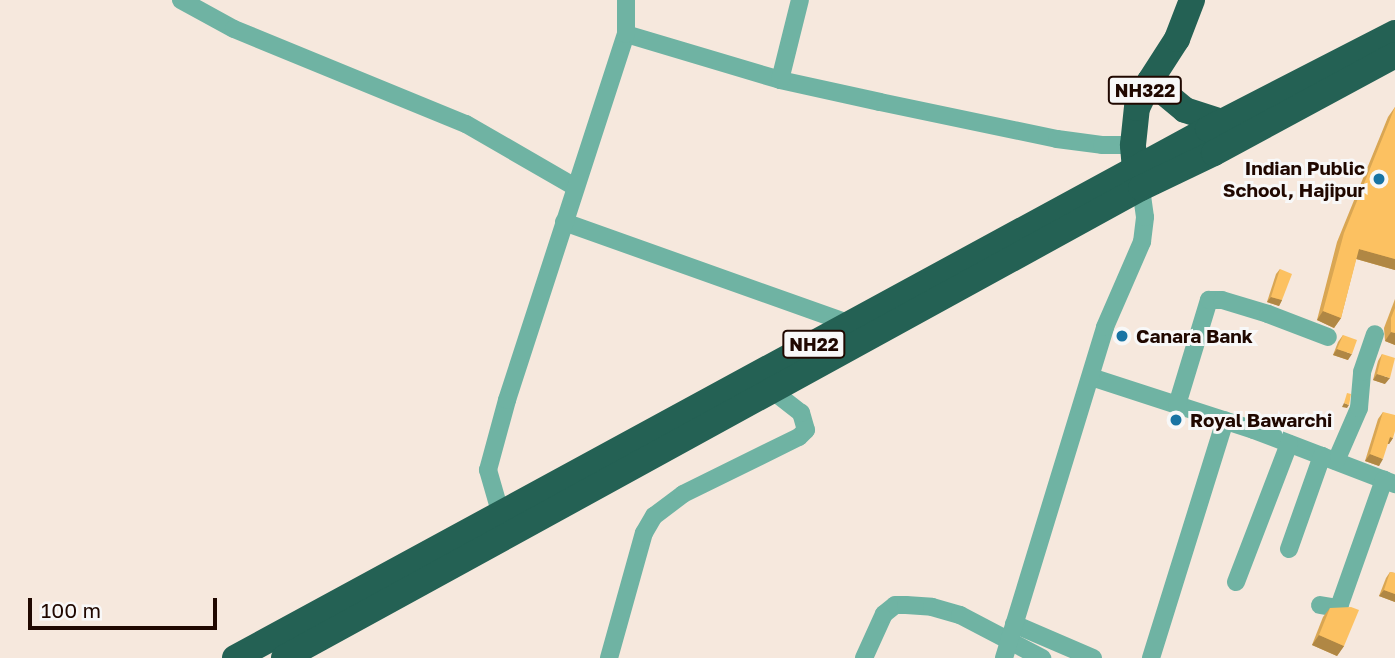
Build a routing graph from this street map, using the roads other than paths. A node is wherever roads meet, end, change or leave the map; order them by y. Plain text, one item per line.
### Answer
1 (181, 0) edge
2 (626, 0) edge
3 (800, 0) edge
4 (1192, 0) edge
5 (1395, 33) edge
6 (626, 34) junction
7 (1395, 55) edge
8 (780, 80) junction
9 (1150, 81) junction
10 (1222, 122) junction
11 (1137, 167) junction
12 (575, 187) junction
13 (564, 222) junction
14 (851, 324) junction
15 (1376, 334) dead end
16 (1328, 337) dead end
17 (1091, 377) junction
18 (772, 390) junction
19 (1177, 405) junction
20 (1225, 420) junction
21 (1289, 443) junction
22 (1329, 458) junction
23 (1390, 482) edge
24 (501, 515) junction
25 (1289, 549) dead end
26 (1236, 582) dead end
27 (1320, 606) dead end
28 (1014, 624) junction
29 (312, 651) edge
30 (1007, 651) edge
31 (235, 658) edge
32 (284, 658) edge
33 (610, 658) edge
34 (864, 658) edge
35 (1042, 658) edge
36 (1093, 658) edge
37 (1151, 658) edge

1 - 12 street
2 - 6 street
3 - 8 street
4 - 9 highway, NH322
5 - 10 highway, NH22
6 - 8 street
6 - 12 street
7 - 11 highway, NH22
8 - 11 street
9 - 10 highway
9 - 11 highway, NH322
10 - 11 highway, NH22
11 - 14 highway, NH22
11 - 17 street
11 - 18 highway, NH22
12 - 13 street
13 - 14 street
13 - 24 street
14 - 24 highway, NH22
15 - 22 street
16 - 19 street
17 - 19 street
17 - 28 street
18 - 29 highway, NH22
18 - 33 street
19 - 20 street
20 - 21 street
20 - 37 street
21 - 22 street
21 - 26 street
22 - 23 street
22 - 25 street
23 - 27 street
24 - 31 highway, NH22
28 - 30 street
28 - 36 street
29 - 32 highway, NH22
30 - 34 street
30 - 35 street

